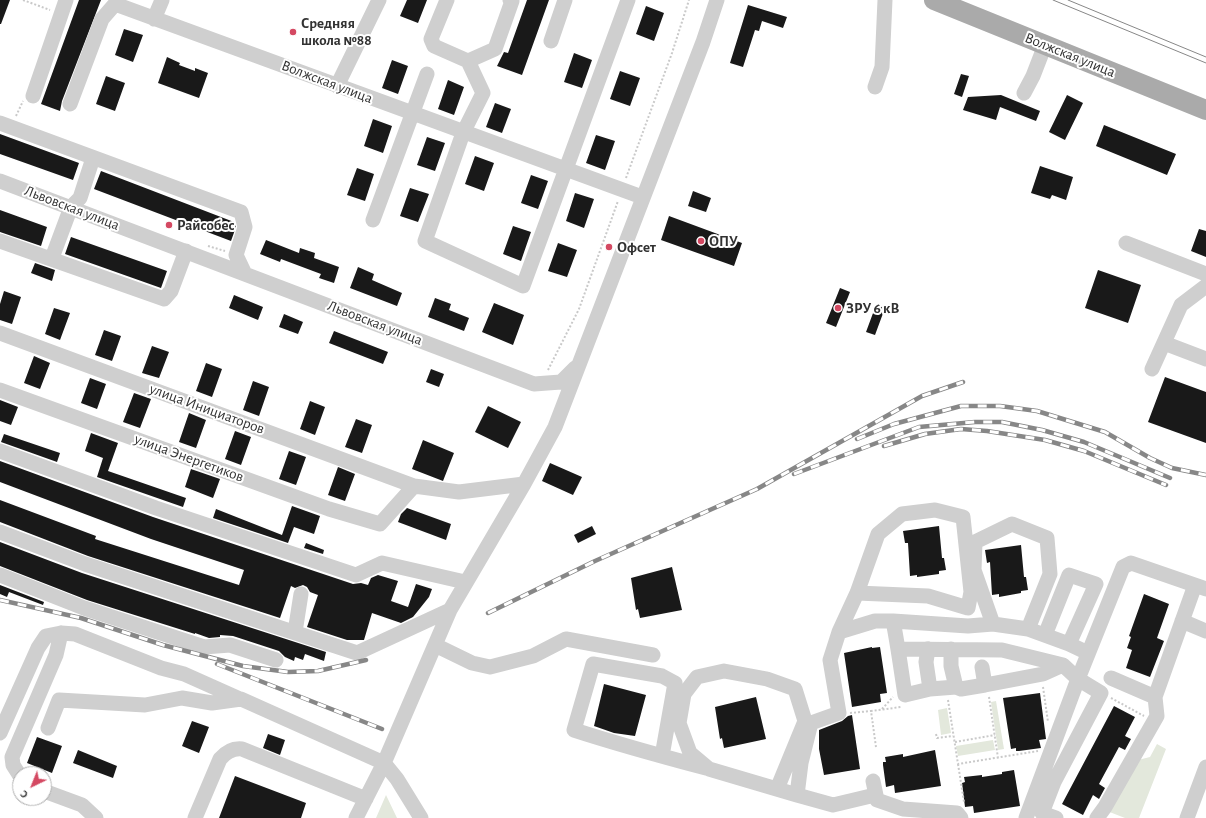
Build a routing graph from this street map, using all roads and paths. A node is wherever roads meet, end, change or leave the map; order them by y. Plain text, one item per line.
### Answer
1 (23, 0) edge
2 (162, 0) edge
3 (379, 0) edge
4 (447, 0) edge
5 (510, 0) edge
6 (565, 0) edge
7 (628, 0) edge
8 (717, 0) edge
9 (885, 0) edge
10 (934, 0) edge
11 (63, 7) edge
12 (154, 19) junction
13 (551, 41) dead end
14 (1045, 45) junction
15 (468, 61) junction
16 (428, 74) dead end
17 (337, 86) junction
18 (875, 87) dead end
19 (1024, 93) dead end
20 (33, 96) joint
21 (70, 104) dead end
22 (1204, 111) edge
23 (412, 114) junction
24 (6, 125) edge
25 (463, 133) junction
26 (93, 158) junction
27 (566, 169) junction
28 (0, 181) edge
29 (642, 198) junction
30 (71, 207) junction
31 (373, 220) dead end
32 (0, 240) edge
33 (1126, 243) dead end
34 (186, 251) junction
35 (52, 258) junction
36 (245, 274) junction
37 (1206, 274) edge
38 (1206, 286) edge
39 (0, 333) edge
40 (1164, 343) junction
41 (1206, 359) edge
42 (577, 366) junction
43 (1152, 369) dead end
44 (0, 390) edge
45 (0, 451) edge
46 (524, 484) junction
47 (414, 486) junction
48 (0, 532) edge
49 (0, 575) edge
50 (465, 582) junction
51 (1200, 587) edge
52 (857, 593) junction
53 (301, 594) dead end
54 (968, 608) junction
55 (450, 610) junction
56 (893, 621) junction
57 (1182, 621) junction
58 (993, 624) junction
59 (968, 626) junction
60 (1028, 629) junction
61 (1206, 630) edge
62 (295, 632) junction
63 (839, 632) junction
64 (60, 633) junction
65 (1045, 635) junction
66 (1069, 644) junction
67 (435, 646) junction
68 (899, 648) junction
69 (928, 649) junction
70 (951, 649) junction
71 (1088, 653) junction
72 (653, 655) dead end
73 (276, 660) dead end
74 (1063, 665) junction
75 (982, 667) dead end
76 (1111, 678) dead end
77 (1078, 679) junction
78 (1043, 686) dead end
79 (930, 689) junction
80 (987, 690) junction
81 (955, 693) junction
82 (1101, 693) junction
83 (1155, 697) junction
84 (241, 699) junction
85 (948, 700) junction
86 (942, 701) dead end
87 (903, 706) dead end
88 (871, 710) junction
89 (850, 713) dead end
90 (1154, 721) junction
91 (1049, 724) dead end
92 (48, 728) dead end
93 (0, 734) edge
94 (936, 734) dead end
95 (995, 735) junction
96 (953, 736) junction
97 (954, 742) junction
98 (876, 747) dead end
99 (1051, 750) junction
100 (662, 756) junction
101 (998, 758) junction
102 (384, 763) junction
103 (958, 764) junction
104 (14, 766) edge
105 (1206, 766) edge
106 (708, 769) junction
107 (777, 789) junction
108 (52, 794) edge
109 (797, 795) junction
110 (366, 799) junction
111 (964, 802) dead end
112 (1046, 816) edge
113 (96, 818) edge
114 (196, 818) edge
115 (356, 818) edge
116 (421, 818) edge
117 (961, 818) edge
118 (1026, 818) edge
119 (1097, 818) edge
120 (1187, 818) edge

1 - 11 path
2 - 12 street
3 - 17 street
4 - 15 street
5 - 15 street
6 - 13 street
7 - 27 street
8 - 29 street, Львовская улица
9 - 18 street
10 - 14 main road, Волжская улица
11 - 20 street
12 - 17 street, Волжская улица
12 - 21 street, Волжская улица
14 - 19 street
14 - 22 main road, Волжская улица
15 - 25 street
16 - 23 street
17 - 23 street, Волжская улица
20 - 24 path
23 - 25 street, Волжская улица
23 - 31 street
24 - 26 street
25 - 27 street, Волжская улица
25 - 27 street
26 - 30 street
26 - 36 street
27 - 29 street, Волжская улица
28 - 30 street, Львовская улица
29 - 42 street, Львовская улица
30 - 34 street, Львовская улица
30 - 35 street
32 - 35 street
33 - 37 street
34 - 35 street
34 - 36 street, Львовская улица
36 - 42 street, Львовская улица
38 - 40 street
39 - 47 street, улица Инициаторов
40 - 41 street
40 - 43 street
42 - 46 street
44 - 47 street, улица Энергетиков
45 - 50 street
46 - 47 street, улица Инициаторов
46 - 50 street
48 - 62 street
49 - 73 street
50 - 55 street
51 - 57 street
51 - 71 street
52 - 54 street
52 - 54 street
52 - 63 street
53 - 62 street
54 - 59 street
55 - 62 street
55 - 67 street
56 - 59 street
56 - 63 street
56 - 68 street
57 - 61 street
57 - 83 street
58 - 59 street
58 - 60 street
58 - 60 street
60 - 65 street
63 - 109 street
64 - 84 street
64 - 93 street
64 - 104 street
65 - 66 street
65 - 66 street
66 - 71 street
67 - 72 street
67 - 102 street
68 - 69 street
68 - 79 street
69 - 70 street
69 - 79 street
70 - 74 street
70 - 81 street
71 - 77 street
74 - 77 street
74 - 80 street
75 - 80 street
76 - 83 street
77 - 82 street
77 - 99 street
78 - 91 path
79 - 81 street
80 - 81 street
80 - 95 path
81 - 85 path
82 - 90 path
82 - 112 street
83 - 90 street
84 - 92 street
84 - 102 street
85 - 86 path
85 - 96 path
87 - 88 path
88 - 89 path
88 - 98 path
90 - 119 street
94 - 96 path
95 - 97 path
95 - 101 path
96 - 97 path
97 - 103 path
99 - 101 path
99 - 118 street
100 - 100 street
100 - 106 street
101 - 103 path
102 - 110 street
102 - 116 street
103 - 111 path
105 - 120 street
106 - 107 street
106 - 107 street
107 - 109 street
108 - 113 street
109 - 117 street
110 - 114 street
110 - 115 street

